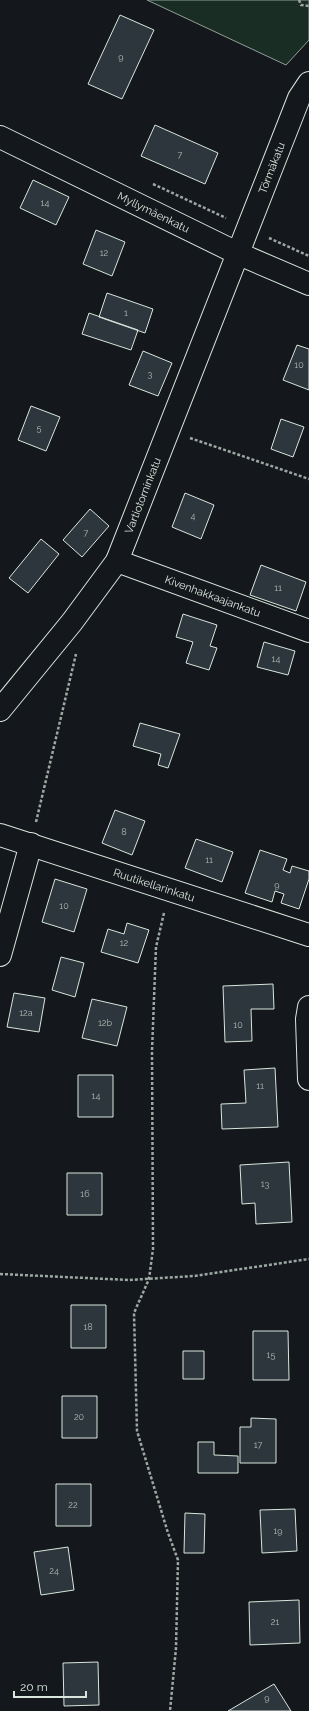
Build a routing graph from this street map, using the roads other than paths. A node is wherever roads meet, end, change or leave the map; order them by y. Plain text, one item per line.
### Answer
1 (309, 83) edge
2 (0, 137) edge
3 (239, 254) junction
4 (309, 284) edge
5 (117, 560) junction
6 (309, 631) edge
7 (0, 710) edge
8 (0, 835) edge
9 (31, 844) junction
10 (309, 935) edge
11 (0, 955) edge
12 (309, 1007) edge
13 (309, 1079) edge

1 - 3 street, Törmäkatu
2 - 3 street, Myllymäenkatu
3 - 4 street, Myllymäenkatu
3 - 5 street, Vartiotorninkatu
5 - 6 street, Kivenhakkaajankatu
5 - 7 street, Vartiotorninkatu
8 - 9 street, Ruutikellarinkatu
9 - 10 street, Ruutikellarinkatu
9 - 11 street
12 - 13 street

